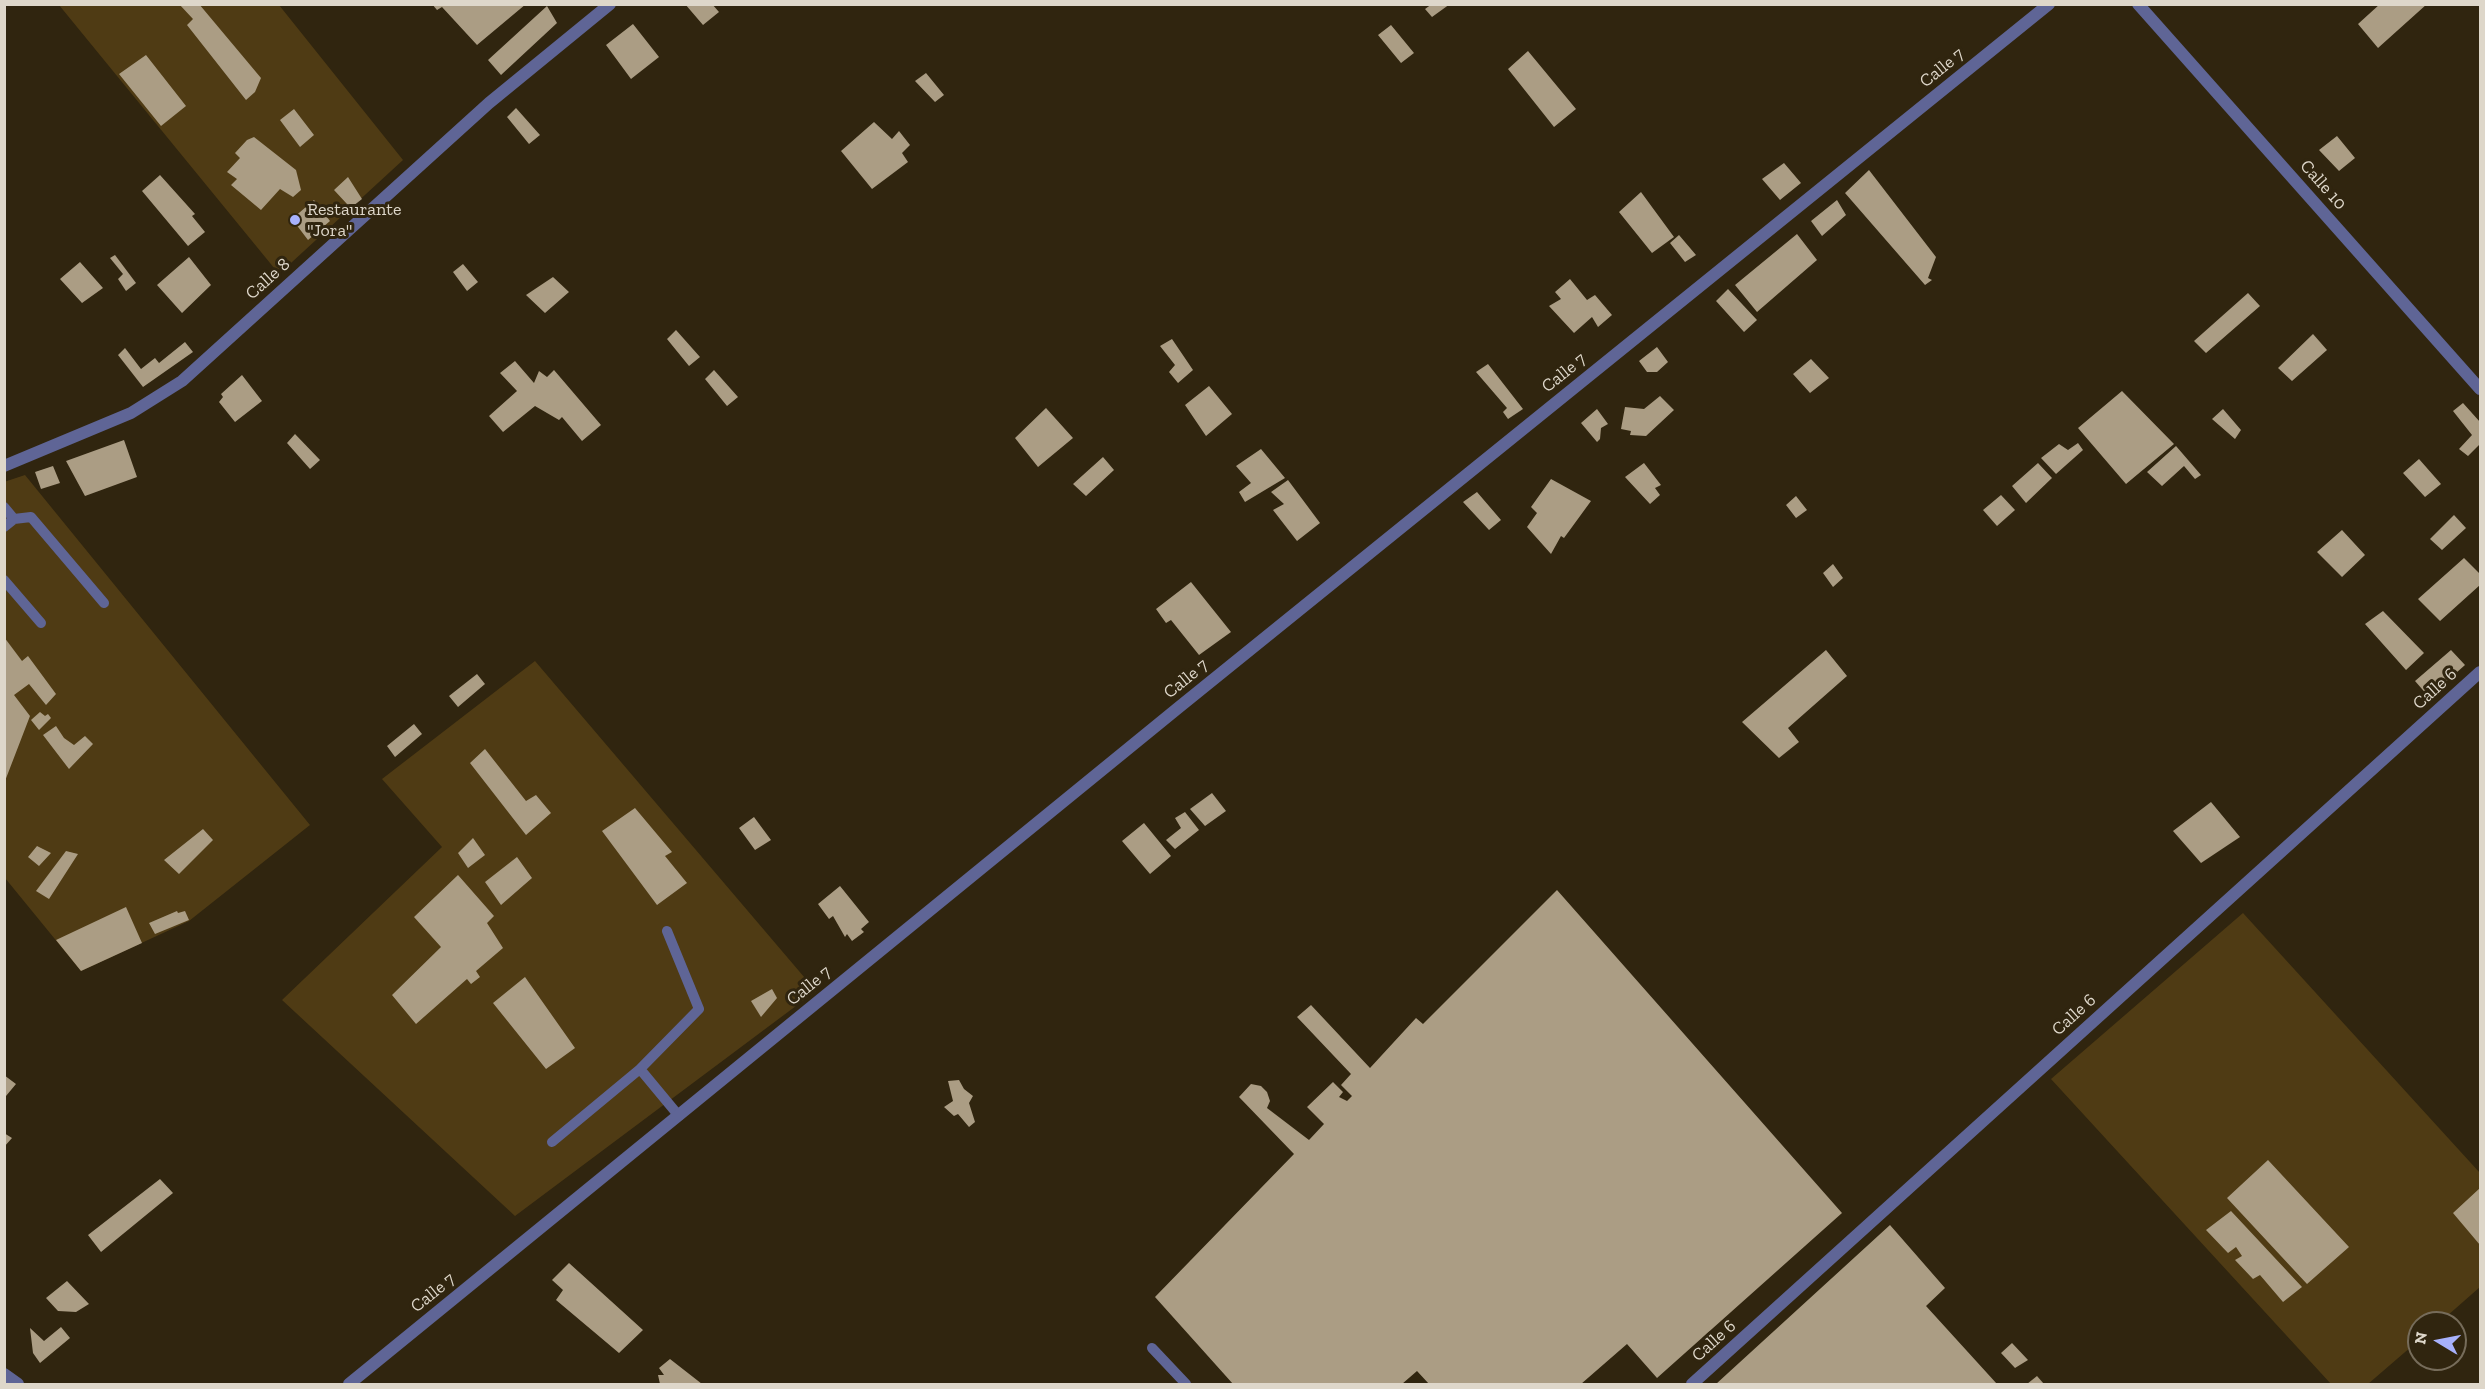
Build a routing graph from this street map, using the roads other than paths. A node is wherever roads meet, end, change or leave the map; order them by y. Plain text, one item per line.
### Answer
1 (610, 4) edge
2 (2049, 4) edge
3 (2138, 4) edge
4 (2481, 389) edge
5 (4, 466) edge
6 (4, 507) edge
7 (14, 519) junction
8 (4, 527) edge
9 (4, 580) edge
10 (104, 603) dead end
11 (40, 623) dead end
12 (2481, 672) edge
13 (667, 930) dead end
14 (640, 1069) junction
15 (679, 1116) junction
16 (552, 1142) dead end
17 (1152, 1348) dead end
18 (4, 1374) edge
19 (18, 1384) edge
20 (349, 1384) edge
21 (1186, 1384) edge
22 (1692, 1384) edge

1 - 5 street, Calle 8
2 - 15 street, Calle 7
3 - 4 street, Calle 10
6 - 7 lane
7 - 8 lane
7 - 10 lane
9 - 11 lane
12 - 22 street, Calle 6
13 - 14 lane
14 - 15 lane
14 - 16 lane
15 - 20 street, Calle 7
17 - 21 lane
18 - 19 street

